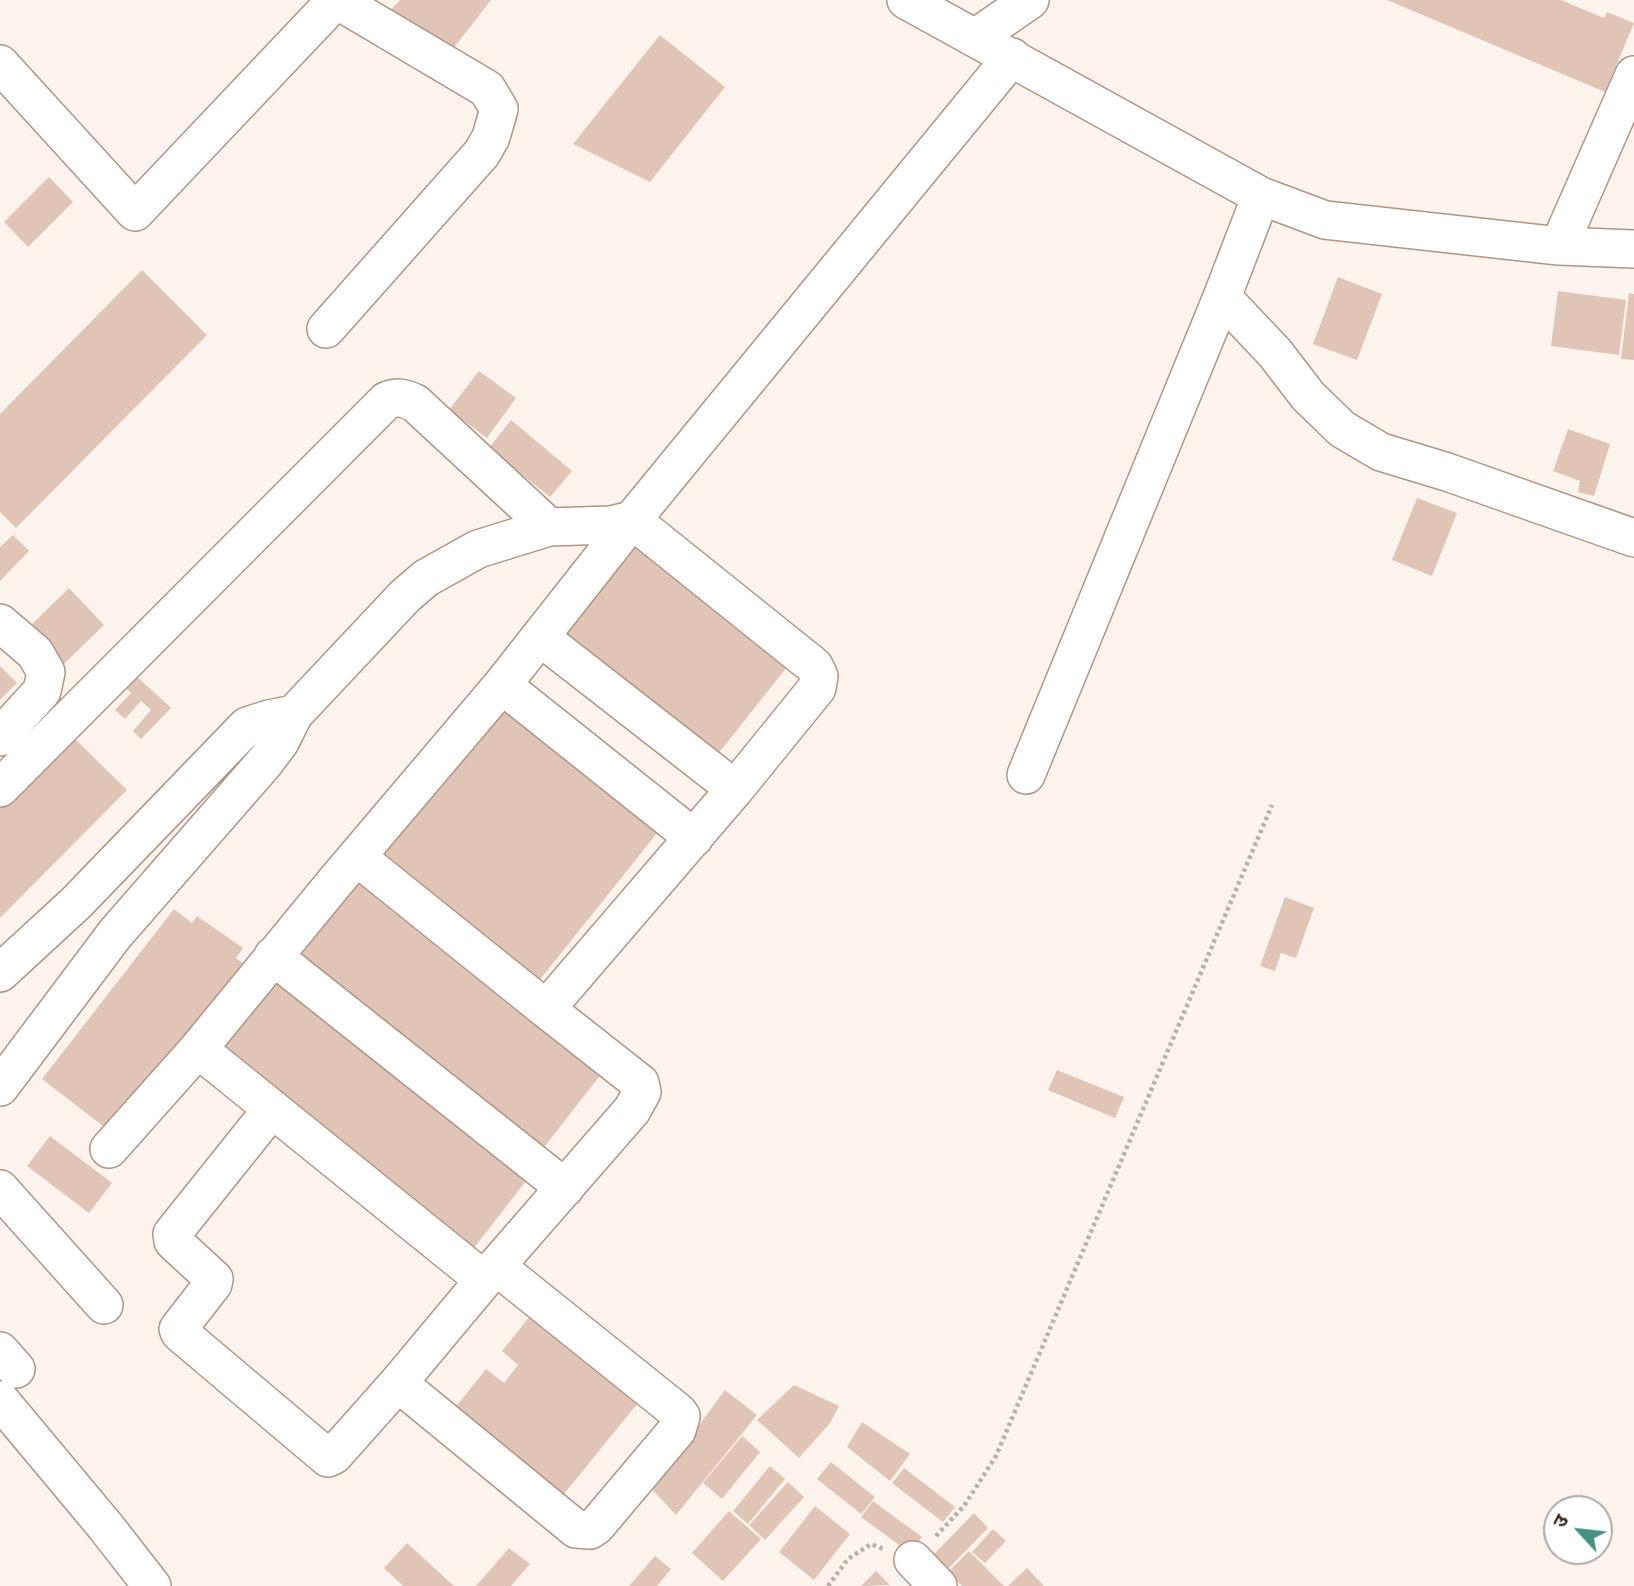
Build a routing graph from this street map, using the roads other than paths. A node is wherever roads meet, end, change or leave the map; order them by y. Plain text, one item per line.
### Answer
1 (337, 0) edge
2 (906, 0) edge
3 (1030, 0) edge
4 (975, 38) junction
5 (1012, 57) junction
6 (0, 64) edge
7 (1634, 75) edge
8 (1261, 196) junction
9 (1559, 246) junction
10 (1634, 249) edge
11 (1222, 297) junction
12 (326, 329) dead end
13 (632, 520) junction
14 (549, 527) junction
15 (1634, 538) edge
16 (0, 623) edge
17 (540, 637) junction
18 (502, 685) junction
19 (294, 714) junction
20 (0, 737) edge
21 (1026, 775) dead end
22 (0, 788) edge
23 (735, 789) junction
24 (694, 838) junction
25 (357, 857) junction
26 (76, 903) junction
27 (115, 934) junction
28 (273, 957) junction
29 (0, 973) edge
30 (547, 1009) junction
31 (198, 1049) junction
32 (0, 1087) edge
33 (272, 1109) junction
34 (109, 1149) dead end
35 (565, 1188) junction
36 (0, 1189) edge
37 (490, 1273) junction
38 (104, 1305) dead end
39 (5, 1373) edge
40 (398, 1383) junction
41 (913, 1560) road end
42 (152, 1586) edge
43 (938, 1586) edge

1 - 6 street
1 - 12 street
2 - 4 street
3 - 4 street
4 - 5 street
5 - 8 street
5 - 13 street
7 - 9 street
8 - 9 street
8 - 11 street
9 - 10 street
11 - 15 street
11 - 21 street
13 - 14 street
13 - 17 street
13 - 23 street
14 - 19 street
14 - 22 street
16 - 20 street
17 - 18 street
17 - 23 street
18 - 24 street
18 - 25 street
19 - 26 street
19 - 27 street
23 - 24 street
24 - 30 street
25 - 28 street
25 - 30 street
26 - 27 street
26 - 29 street
27 - 32 street
28 - 31 street
28 - 35 street
30 - 35 street
31 - 33 street
31 - 34 street
33 - 37 street
33 - 40 street
35 - 37 street
36 - 38 street
37 - 40 street
37 - 40 street
39 - 42 street
41 - 43 street

